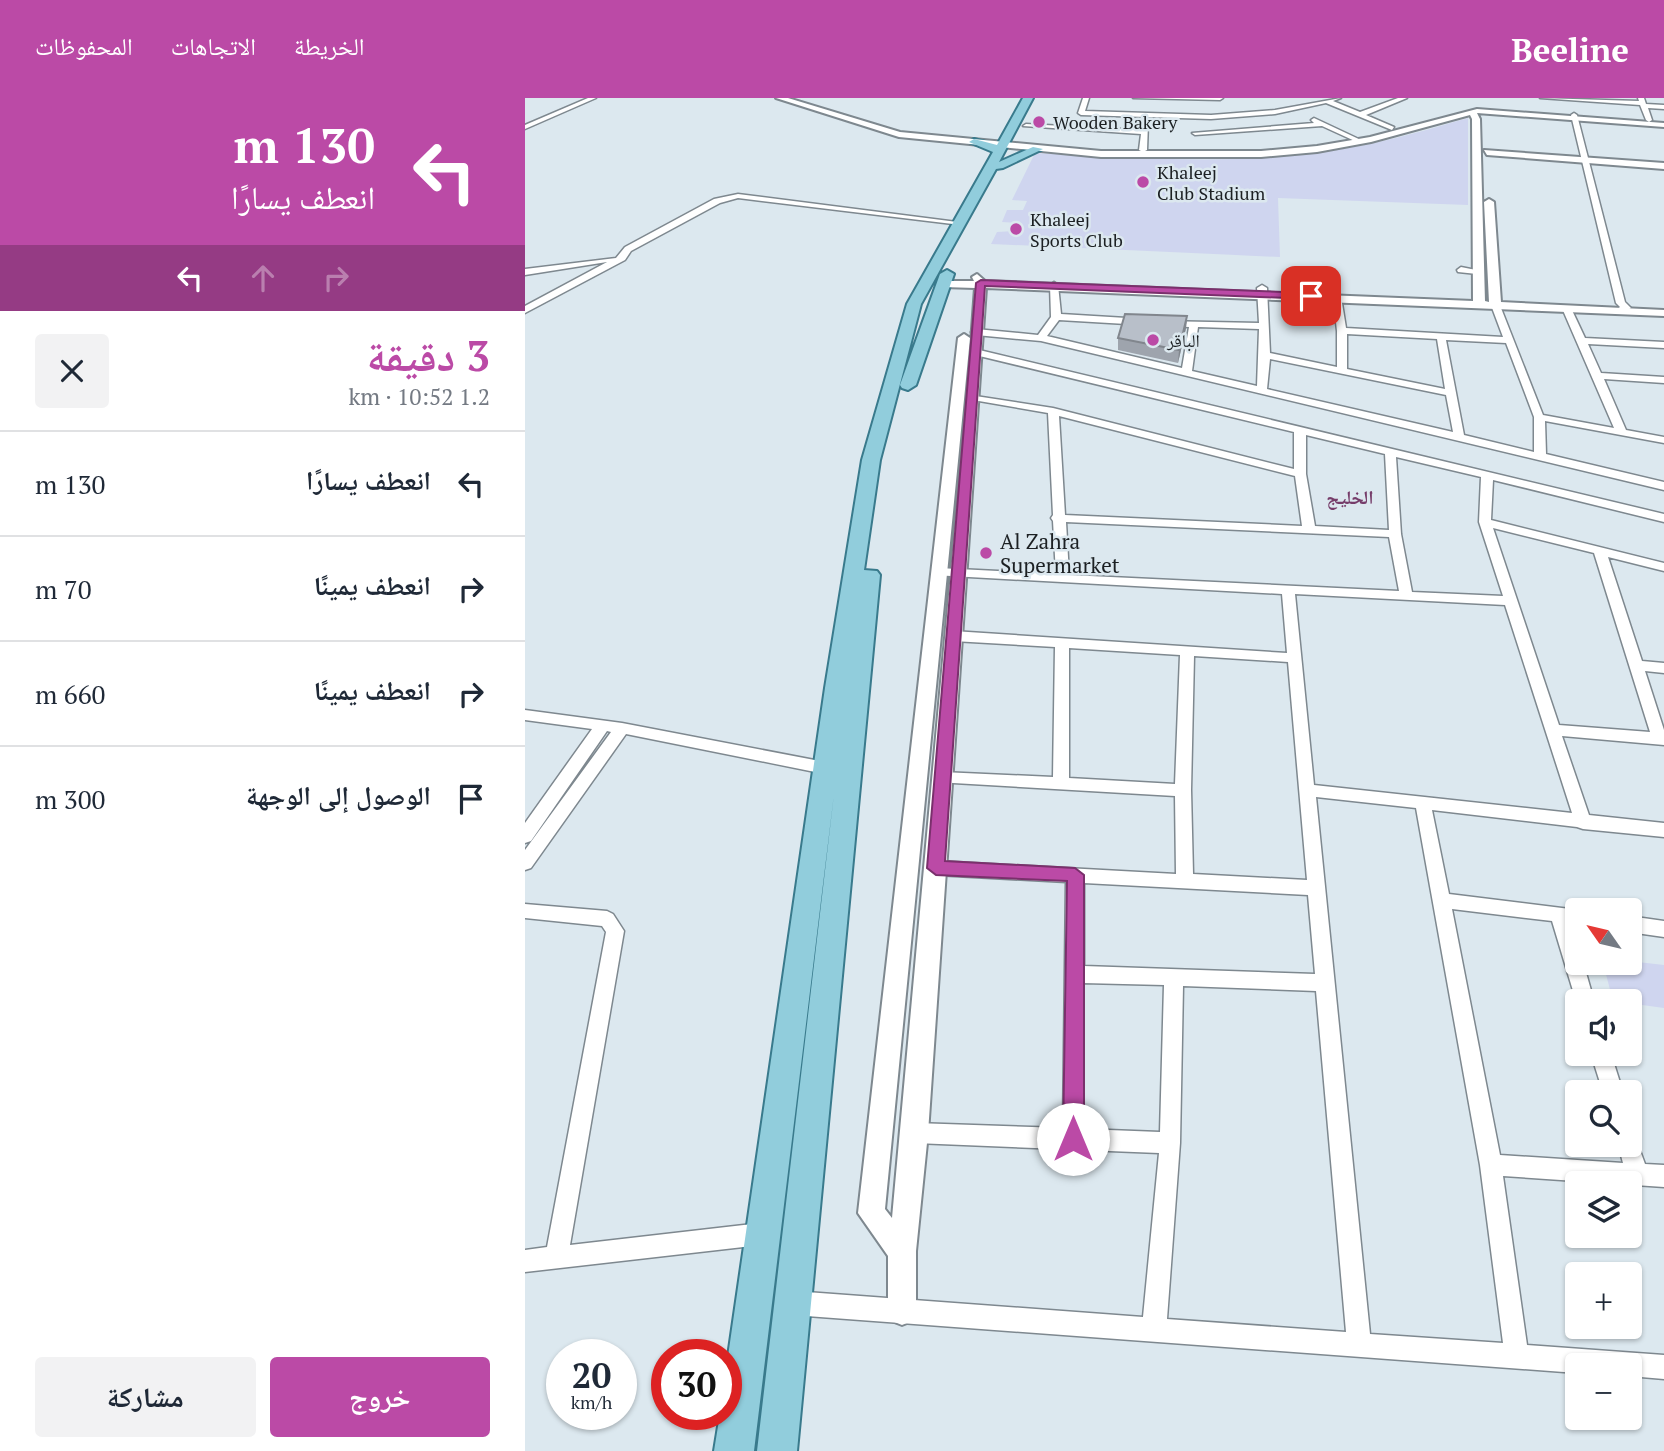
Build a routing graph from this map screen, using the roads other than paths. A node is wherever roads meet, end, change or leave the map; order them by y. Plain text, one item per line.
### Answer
1 (593, 98) edge
2 (781, 98) edge
3 (796, 98) edge
4 (1028, 98) edge
5 (1041, 98) edge
6 (1086, 98) edge
7 (1136, 98) edge
8 (1220, 98) edge
9 (1338, 98) edge
10 (1404, 98) edge
11 (1493, 98) edge
12 (1543, 98) edge
13 (1190, 99) edge
14 (1592, 100) edge
15 (1327, 101) junction
16 (1643, 102) edge
17 (1276, 103) dead end
18 (1459, 107) joint
19 (1664, 107) edge
20 (1287, 109) junction
21 (1476, 111) junction
22 (1081, 113) junction
23 (1359, 115) junction
24 (1574, 116) junction
25 (1146, 117) junction
26 (1191, 117) junction
27 (1649, 120) junction
28 (1664, 123) edge
29 (1322, 124) junction
30 (525, 127) edge
31 (1073, 128) junction
32 (1392, 128) junction
33 (1144, 132) junction
34 (1195, 132) junction
35 (1355, 139) junction
36 (974, 142) joint
37 (1013, 145) junction
38 (1051, 146) joint
39 (1143, 149) junction
40 (1198, 150) junction
41 (1487, 154) junction
42 (1585, 162) junction
43 (1664, 168) edge
44 (961, 223) junction
45 (622, 258) junction
46 (1461, 270) dead end
47 (1477, 271) junction
48 (525, 272) edge
49 (946, 278) junction
50 (979, 285) junction
51 (1054, 285) junction
52 (1262, 291) junction
53 (1336, 297) junction
54 (1478, 300) junction
55 (1494, 301) junction
56 (1664, 305) edge
57 (1621, 307) junction
58 (1567, 308) junction
59 (525, 310) edge
60 (1664, 313) edge
61 (1056, 317) junction
62 (1194, 324) junction
63 (1264, 327) junction
64 (1342, 331) junction
65 (1441, 336) junction
66 (1041, 338) junction
67 (1510, 340) junction
68 (1584, 341) junction
69 (976, 342) junction
70 (1664, 345) edge
71 (1265, 355) junction
72 (1342, 371) junction
73 (1186, 374) junction
74 (1598, 376) junction
75 (1664, 380) edge
76 (1262, 389) junction
77 (1451, 393) junction
78 (973, 397) junction
79 (1053, 411) junction
80 (1539, 417) junction
81 (1300, 429) junction
82 (1621, 430) junction
83 (1459, 438) junction
84 (1664, 440) edge
85 (1390, 451) junction
86 (1540, 457) junction
87 (1300, 474) junction
88 (1487, 475) junction
89 (1664, 486) edge
90 (1057, 518) junction
91 (1664, 518) edge
92 (1485, 522) junction
93 (1309, 529) junction
94 (1395, 534) junction
95 (1600, 551) junction
96 (1664, 567) edge
97 (948, 572) junction
98 (1063, 577) junction
99 (1289, 589) junction
100 (1406, 595) junction
101 (1513, 601) junction
102 (953, 636) junction
103 (1062, 643) junction
104 (1187, 651) junction
105 (1294, 657) junction
106 (1636, 666) junction
107 (1664, 668) edge
108 (525, 715) edge
109 (603, 726) junction
110 (622, 728) junction
111 (1554, 730) junction
112 (1661, 738) edge
113 (825, 768) junction
114 (942, 778) junction
115 (1061, 784) junction
116 (1183, 790) junction
117 (1306, 790) junction
118 (1423, 804) junction
119 (1584, 823) junction
120 (1664, 830) edge
121 (525, 836) edge
122 (525, 863) edge
123 (936, 868) junction
124 (1075, 875) junction
125 (1185, 881) junction
126 (1315, 888) junction
127 (1441, 900) junction
128 (525, 911) edge
129 (1565, 916) edge
130 (1642, 926) edge
131 (1664, 929) edge
132 (1075, 974) junction
133 (1174, 977) junction
134 (1324, 983) junction
135 (915, 1133) junction
136 (1073, 1139) junction
137 (1170, 1143) junction
138 (1491, 1165) junction
139 (1588, 1171) edge
140 (1642, 1174) edge
141 (1664, 1176) edge
142 (761, 1234) junction
143 (902, 1251) junction
144 (556, 1258) junction
145 (525, 1261) edge
146 (793, 1303) junction
147 (902, 1311) junction
148 (1154, 1329) junction
149 (1359, 1344) junction
150 (1517, 1356) junction
151 (1664, 1367) edge
152 (734, 1451) edge
153 (778, 1451) edge

1 - 30 street
2 - 36 street
3 - 37 street
4 - 37 main road
5 - 37 main road
6 - 22 street
7 - 13 street
8 - 13 street
9 - 15 street
10 - 23 street
11 - 21 street
12 - 14 street
13 - 26 street
14 - 16 street
15 - 20 street
15 - 23 street
16 - 19 street
16 - 27 street
17 - 20 street
18 - 21 street
18 - 32 street
20 - 26 street
20 - 29 street
21 - 24 street
21 - 35 street
21 - 41 street
21 - 47 street
22 - 25 street
22 - 31 street
23 - 32 street
24 - 27 street
24 - 28 street
24 - 42 street
25 - 26 street
25 - 33 street
26 - 34 street
27 - 28 street
29 - 34 street
29 - 35 street
31 - 33 street
31 - 37 street
32 - 35 street
33 - 39 street
34 - 40 street
35 - 37 street
35 - 40 street
36 - 37 main road
37 - 38 main road
37 - 44 main road
37 - 49 main road
38 - 39 street
39 - 40 street
41 - 42 street
41 - 55 street
42 - 43 street
42 - 57 street
44 - 45 street
44 - 113 main road
45 - 48 street
45 - 59 street
46 - 47 street
47 - 54 street
49 - 50 street
49 - 146 main road
50 - 51 street
50 - 52 street
50 - 69 street
50 - 97 street
51 - 52 street
51 - 61 street
52 - 53 street
52 - 54 street
52 - 63 street
53 - 54 street
53 - 64 street
54 - 55 street
55 - 57 street
55 - 58 street
55 - 67 street
56 - 57 street
57 - 58 street
57 - 60 street
58 - 68 street
61 - 62 street
61 - 66 street
62 - 63 street
62 - 73 street
63 - 71 street
64 - 65 street
64 - 72 street
65 - 67 street
65 - 77 street
66 - 69 street
66 - 73 street
67 - 80 street
68 - 70 street
68 - 74 street
69 - 78 street
69 - 81 street
71 - 72 street
71 - 76 street
72 - 77 street
73 - 76 street
74 - 75 street
74 - 82 street
76 - 83 street
77 - 83 street
78 - 79 street
78 - 97 street
79 - 87 street
79 - 90 street
80 - 82 street
80 - 86 street
81 - 85 street
81 - 87 street
82 - 84 street
83 - 86 street
85 - 88 street
85 - 94 street
86 - 89 street
87 - 93 street
88 - 91 street
88 - 92 street
90 - 93 street
90 - 98 street
92 - 95 street
92 - 101 street
93 - 94 street
94 - 100 street
95 - 96 street
95 - 106 street
97 - 98 street
97 - 102 street
97 - 143 street
98 - 99 street
99 - 100 street
99 - 105 street
100 - 101 street
101 - 111 street
102 - 103 street
102 - 114 street
103 - 104 street
103 - 115 street
104 - 105 street
104 - 116 street
105 - 117 street
106 - 107 street
106 - 112 street
108 - 109 street
109 - 110 street
109 - 121 street
110 - 113 street
110 - 122 street
111 - 112 street
111 - 119 street
113 - 142 main road
114 - 115 street
114 - 123 street
115 - 116 street
116 - 125 street
117 - 118 street
117 - 126 street
118 - 119 street
118 - 127 street
119 - 120 street
123 - 124 street
123 - 135 street
124 - 125 street
124 - 132 street
125 - 126 street
126 - 134 street
127 - 129 street
127 - 138 street
128 - 144 street
130 - 131 street
132 - 133 street
132 - 136 street
133 - 134 street
133 - 137 street
134 - 149 street
135 - 136 street
135 - 143 street
136 - 137 street
137 - 148 street
138 - 139 street
138 - 150 street
140 - 141 street
142 - 144 street
142 - 152 main road
143 - 147 street
144 - 145 street
146 - 147 street
146 - 153 main road
147 - 148 street
148 - 149 street
149 - 150 street
150 - 151 street

